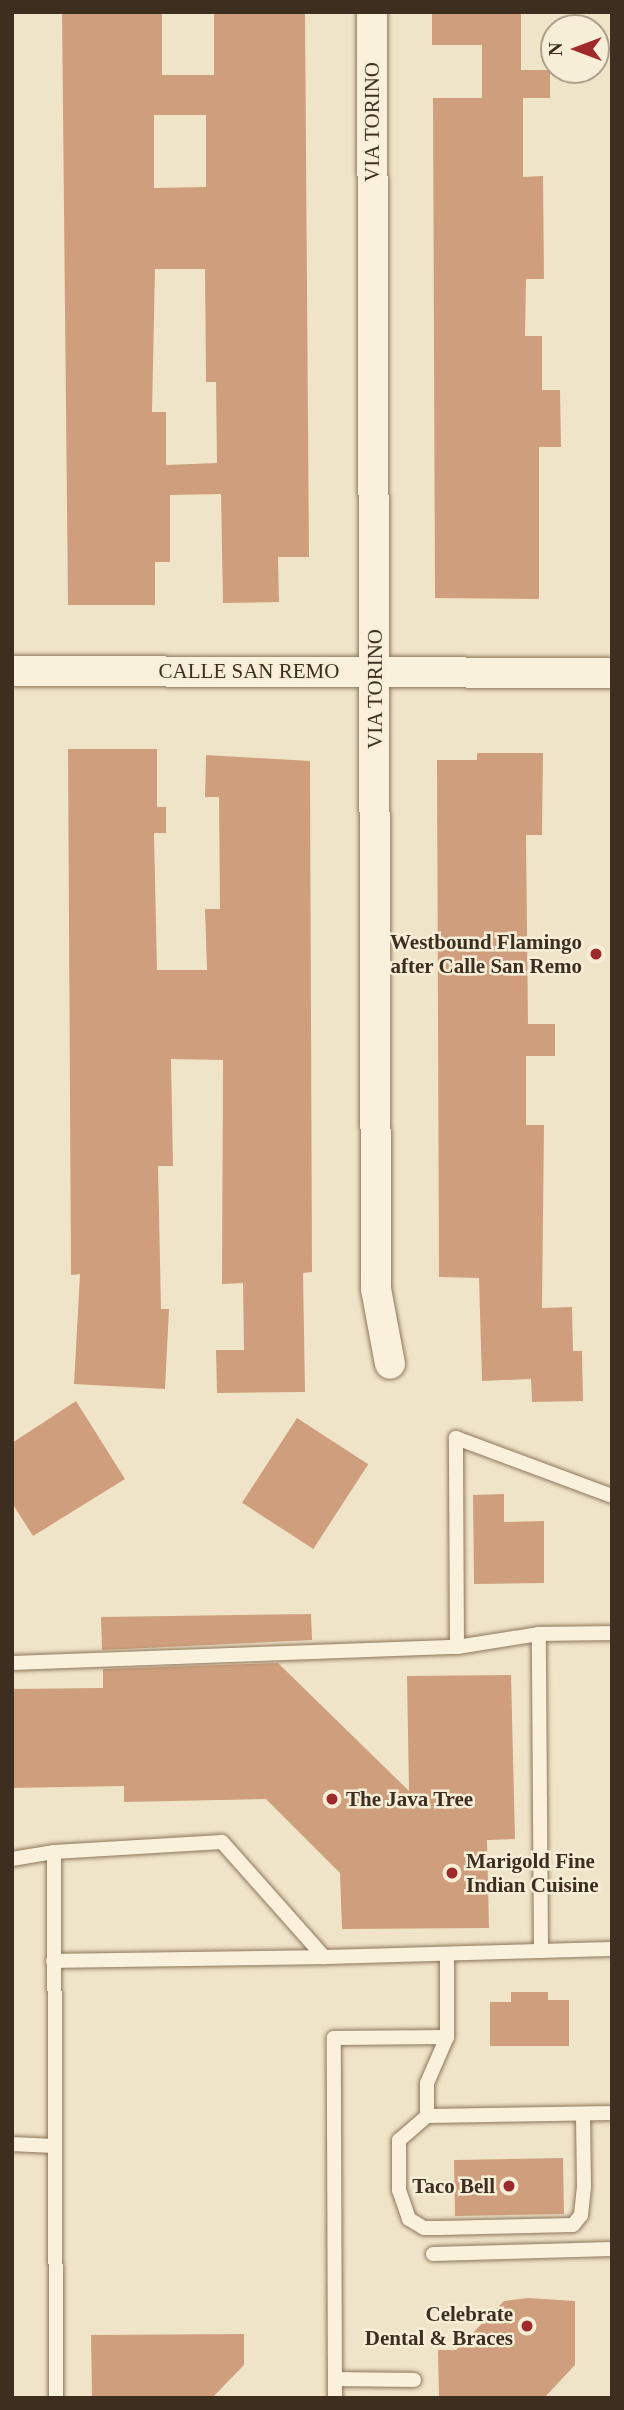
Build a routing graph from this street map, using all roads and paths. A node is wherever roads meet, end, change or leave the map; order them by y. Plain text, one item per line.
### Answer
1 (372, 12) edge
2 (12, 671) edge
3 (375, 672) junction
4 (612, 673) edge
5 (390, 1364) dead end
6 (612, 1496) edge
7 (612, 1633) edge
8 (539, 1634) junction
9 (457, 1647) junction
10 (12, 1664) edge
11 (54, 1852) junction
12 (12, 1859) edge
13 (612, 1949) edge
14 (541, 1951) junction
15 (447, 1954) junction
16 (324, 1957) junction
17 (53, 1961) junction
18 (447, 2037) junction
19 (612, 2113) edge
20 (583, 2115) junction
21 (427, 2116) junction
22 (12, 2144) edge
23 (53, 2146) junction
24 (612, 2249) edge
25 (433, 2254) dead end
26 (335, 2379) junction
27 (414, 2380) dead end
28 (56, 2398) edge
29 (335, 2398) edge

1 - 3 street, VIA TORINO
2 - 3 street, CALLE SAN REMO
3 - 4 street, CALLE SAN REMO
3 - 5 street, VIA TORINO
6 - 9 lane
7 - 8 lane
8 - 9 lane
8 - 14 lane
9 - 10 lane
11 - 12 lane
11 - 16 lane
11 - 17 lane
13 - 14 lane
14 - 15 lane
15 - 16 lane
15 - 18 lane
16 - 17 lane
17 - 23 lane
18 - 21 lane
18 - 26 lane
19 - 20 lane
20 - 21 lane
20 - 21 lane
22 - 23 lane
23 - 28 lane
24 - 25 lane
26 - 27 lane
26 - 29 lane

